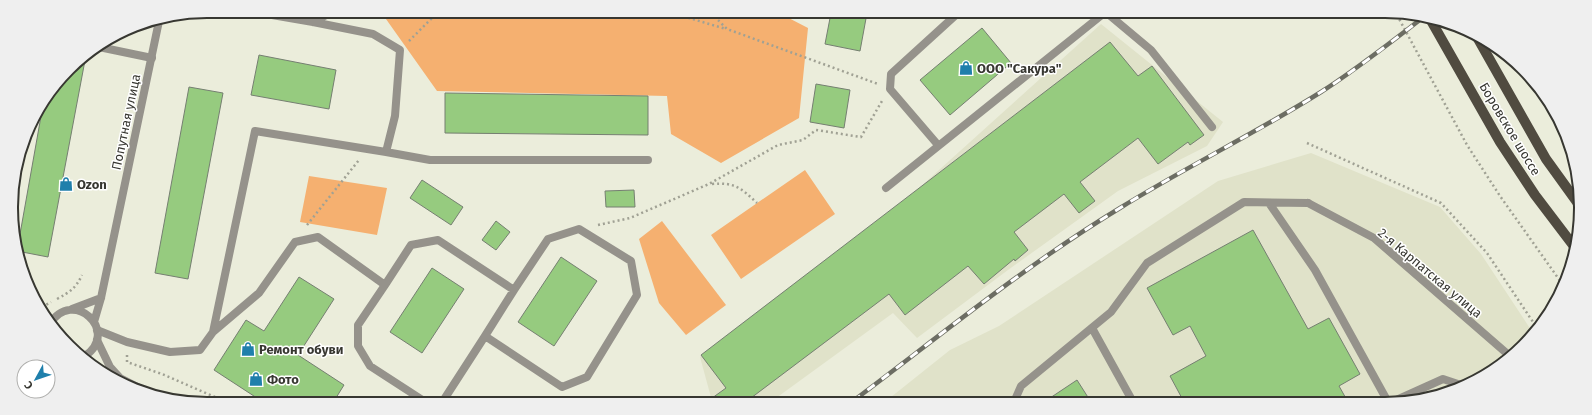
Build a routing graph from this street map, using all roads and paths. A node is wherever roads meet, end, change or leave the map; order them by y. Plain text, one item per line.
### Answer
1 (290, 18) edge
2 (321, 18) edge
3 (432, 18) edge
4 (688, 18) edge
5 (716, 18) edge
6 (953, 18) edge
7 (1098, 18) edge
8 (1113, 18) edge
9 (1399, 18) edge
10 (313, 22) junction
11 (158, 24) edge
12 (1433, 24) edge
13 (727, 30) junction
14 (1481, 44) edge
15 (105, 48) edge
16 (400, 50) junction
17 (152, 58) junction
18 (890, 88) junction
19 (1212, 127) dead end
20 (1307, 143) dead end
21 (938, 145) junction
22 (368, 149) junction
23 (386, 152) junction
24 (648, 160) dead end
25 (709, 184) junction
26 (886, 188) dead end
27 (1574, 198) edge
28 (757, 203) dead end
29 (1269, 203) junction
30 (578, 229) junction
31 (295, 242) junction
32 (1570, 242) edge
33 (82, 275) dead end
34 (1560, 280) edge
35 (385, 285) junction
36 (514, 290) junction
37 (101, 298) junction
38 (45, 305) edge
39 (72, 310) junction
40 (54, 319) edge
41 (94, 322) junction
42 (1534, 324) edge
43 (1092, 328) junction
44 (97, 330) junction
45 (213, 332) junction
46 (485, 336) junction
47 (97, 340) junction
48 (127, 342) junction
49 (1505, 353) edge
50 (88, 354) edge
51 (116, 373) edge
52 (1456, 383) edge
53 (1407, 395) edge
54 (215, 397) edge
55 (418, 397) edge
56 (446, 397) edge
57 (1016, 397) edge
58 (1130, 397) edge
59 (1385, 397) edge

1 - 10 street
2 - 10 street
3 - 16 path
4 - 13 path
5 - 13 path
6 - 18 street
7 - 21 street
8 - 19 street
9 - 34 path
10 - 16 street
11 - 17 street, Попутная улица
12 - 32 main road, Боровское шоссе
13 - 18 path
14 - 27 main road, Боровское шоссе
15 - 17 street
16 - 23 street
17 - 37 street, Попутная улица
18 - 21 street
18 - 25 path
20 - 42 path
21 - 26 street
22 - 23 street
22 - 31 path
22 - 45 street
23 - 24 street
25 - 28 path
25 - 30 path
29 - 43 street
29 - 49 street, 2-я Карпатская улица
29 - 59 street
30 - 36 street
30 - 46 street
31 - 35 street
31 - 45 street
33 - 38 path
35 - 36 street
35 - 55 street
36 - 46 street
37 - 39 street
37 - 41 street, Попутная улица
39 - 40 street
39 - 41 street
41 - 44 street
43 - 57 street
43 - 58 street
44 - 47 street
44 - 48 street
45 - 48 street
46 - 56 street
47 - 50 street
47 - 51 street
48 - 54 path
52 - 53 street

